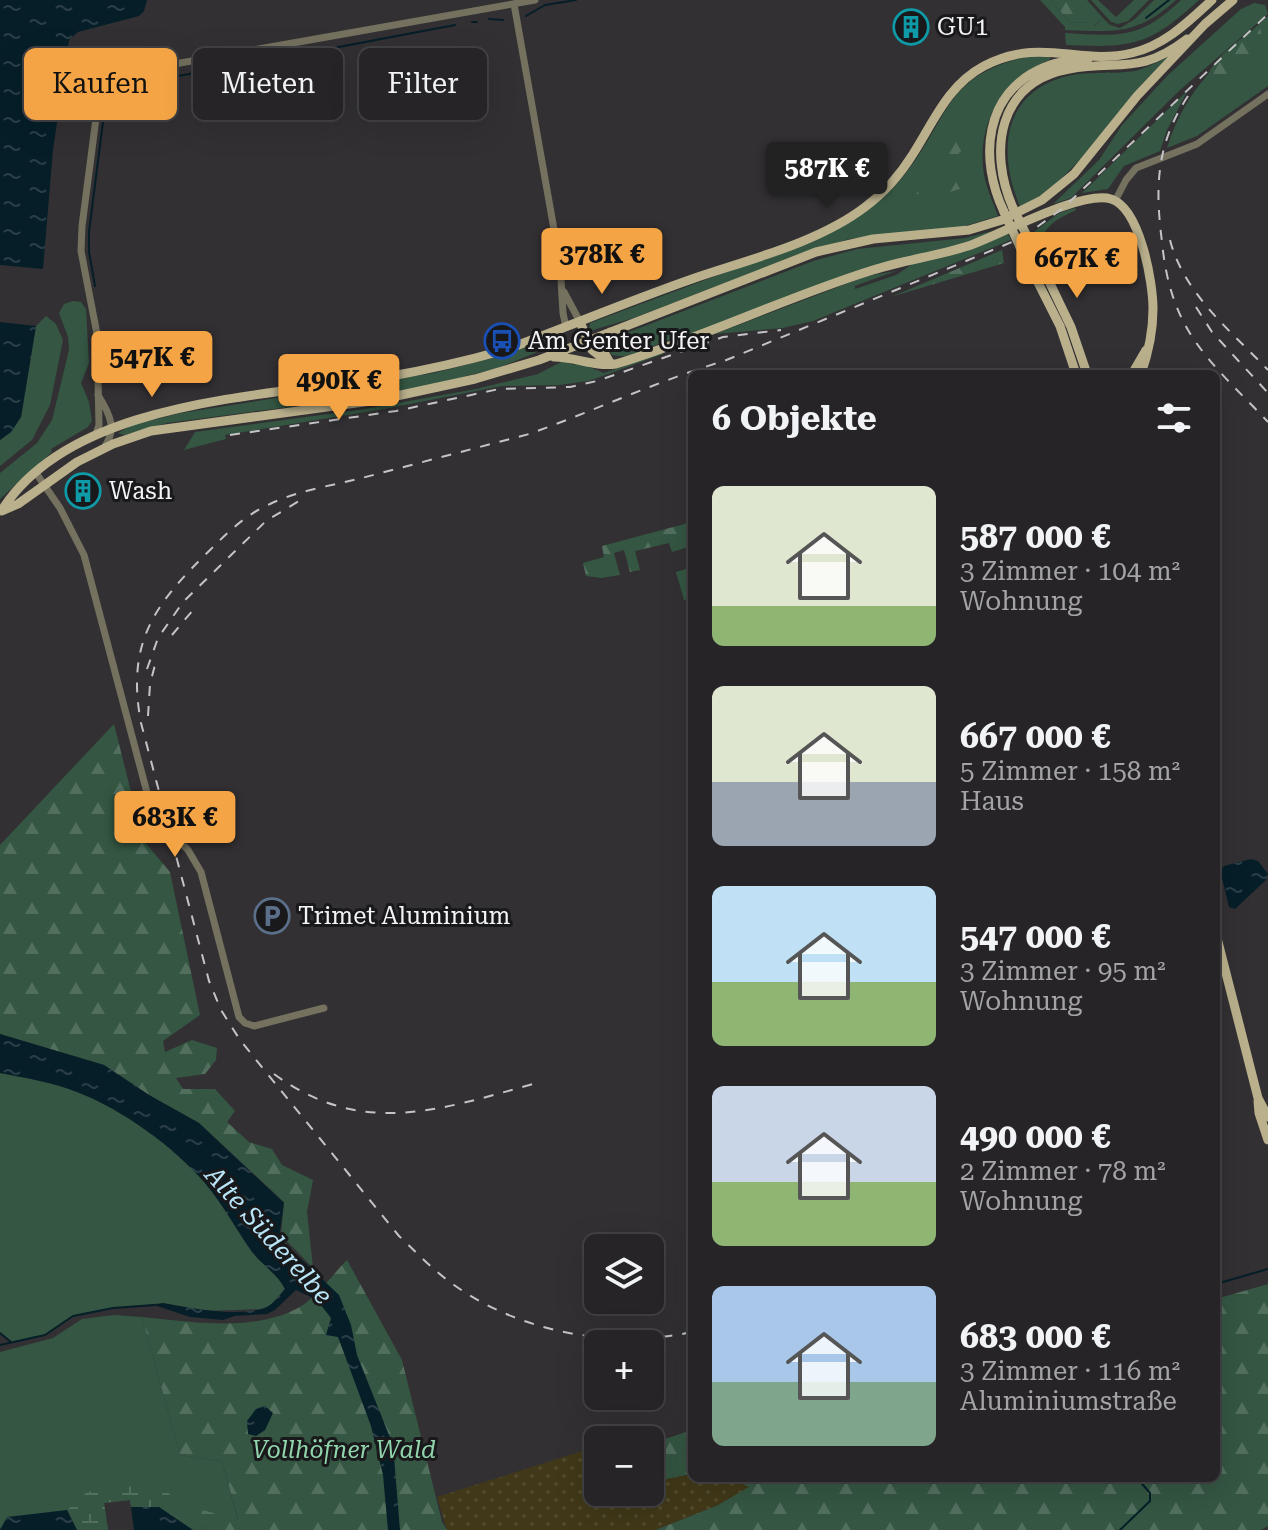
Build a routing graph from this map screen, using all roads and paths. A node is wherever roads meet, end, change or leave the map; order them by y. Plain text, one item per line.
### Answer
1 (535, 0) edge
2 (1212, 0) edge
3 (1233, 0) edge
4 (514, 4) junction
5 (1205, 24) junction
6 (1103, 57) junction
7 (1268, 94) edge
8 (1115, 201) junction
9 (1008, 210) junction
10 (1025, 244) junction
11 (563, 289) junction
12 (580, 322) junction
13 (566, 327) junction
14 (610, 332) junction
15 (587, 341) junction
16 (573, 347) junction
17 (1148, 347) junction
18 (546, 357) junction
19 (583, 360) junction
20 (611, 365) junction
21 (1075, 370) edge
22 (1086, 370) edge
23 (1134, 370) edge
24 (1142, 370) edge
25 (97, 394) junction
26 (113, 427) junction
27 (96, 434) junction
28 (102, 449) junction
29 (36, 473) junction
30 (44, 485) junction
31 (1, 512) edge
32 (1220, 950) edge
33 (324, 1008) dead end
34 (1258, 1098) junction
35 (1268, 1117) edge
36 (1268, 1140) edge

1 - 4 street
2 - 6 main road
3 - 5 main road
4 - 11 street
4 - 25 street
5 - 9 main road
5 - 14 main road
6 - 9 main road
6 - 12 main road
7 - 8 street
8 - 17 main road
8 - 20 main road
9 - 10 main road, bridge
10 - 21 main road
10 - 22 main road
11 - 12 street
11 - 13 street
12 - 13 main road
12 - 15 main road
13 - 16 main road
13 - 26 main road
14 - 15 main road
14 - 20 main road
15 - 16 main road
15 - 20 main road
16 - 18 main road
16 - 19 main road
17 - 23 main road
17 - 24 main road
18 - 19 main road
18 - 28 main road
19 - 20 main road
25 - 26 street
25 - 27 street
26 - 27 main road
26 - 28 street
27 - 29 main road
28 - 30 main road
29 - 30 street
29 - 31 main road
30 - 31 main road
30 - 33 street
32 - 34 main road
34 - 35 main road
34 - 36 main road

